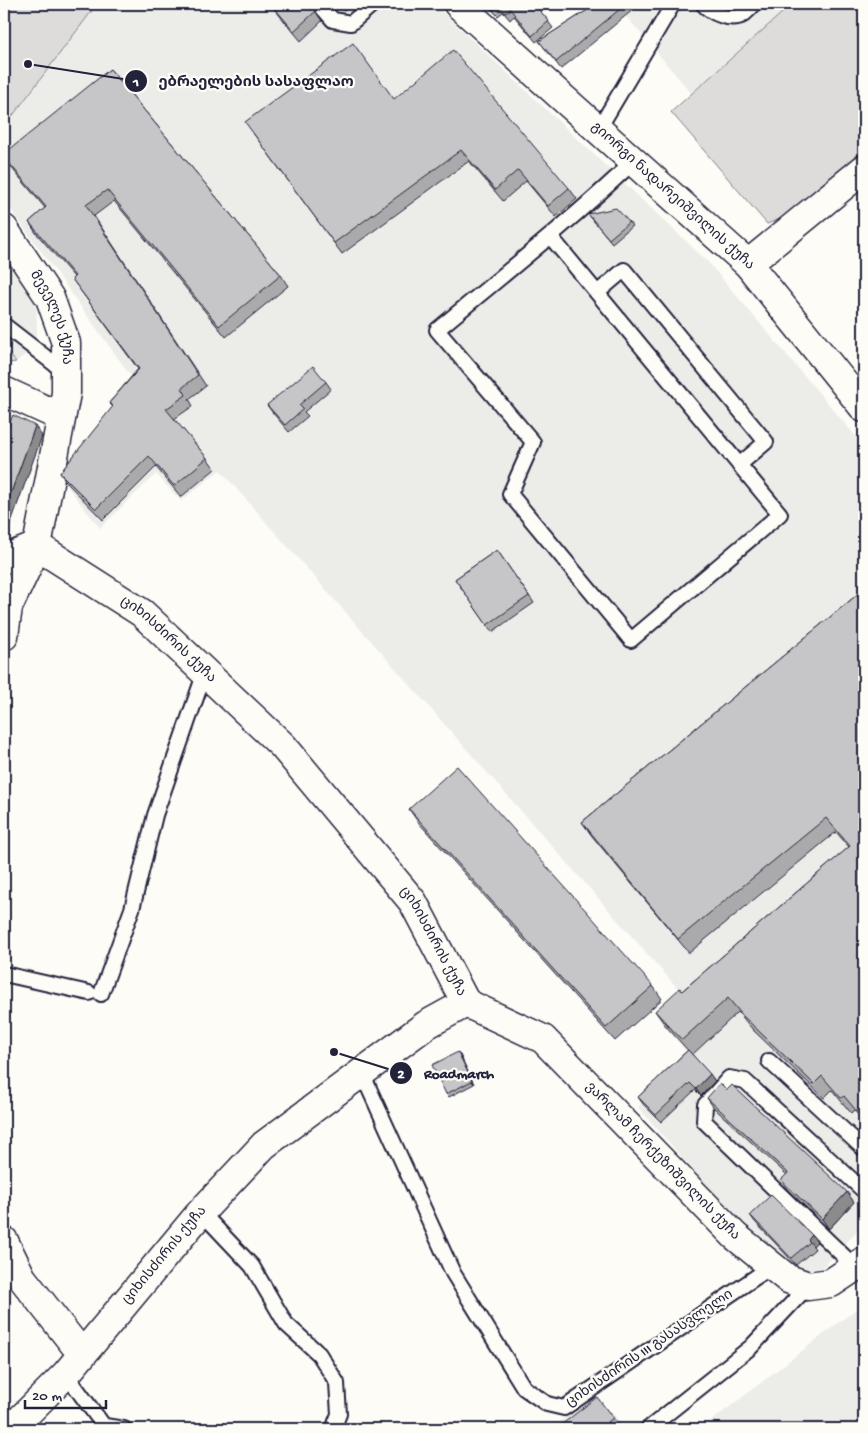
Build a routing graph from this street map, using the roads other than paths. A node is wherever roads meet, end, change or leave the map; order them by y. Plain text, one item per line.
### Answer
1 (319, 4) edge
2 (374, 4) edge
3 (458, 4) edge
4 (673, 4) edge
5 (703, 4) edge
6 (755, 4) edge
7 (598, 130) junction
8 (633, 162) junction
9 (864, 169) edge
10 (4, 229) edge
11 (550, 236) junction
12 (748, 264) junction
13 (597, 293) junction
14 (4, 324) edge
15 (66, 374) junction
16 (4, 390) edge
17 (864, 408) edge
18 (61, 417) junction
19 (739, 465) junction
20 (37, 546) junction
21 (4, 559) edge
22 (4, 636) edge
23 (205, 672) junction
24 (4, 974) edge
25 (466, 1003) junction
26 (769, 1061) edge
27 (361, 1072) junction
28 (864, 1149) edge
29 (864, 1191) edge
30 (201, 1212) junction
31 (4, 1241) edge
32 (860, 1264) edge
33 (772, 1266) junction
34 (808, 1286) junction
35 (74, 1364) junction
36 (106, 1428) edge
37 (12, 1429) edge
38 (124, 1429) edge
39 (333, 1429) edge
40 (648, 1429) edge

1 - 2 lane
3 - 7 street, გიორგი ნადარეიშვილის ქუჩა
4 - 7 lane
5 - 6 lane
7 - 8 street, გიორგი ნადარეიშვილის ქუჩა
8 - 11 lane
8 - 12 street, გიორგი ნადარეიშვილის ქუჩა
9 - 12 street
10 - 15 street, მეველეს ქუჩა
11 - 13 lane
11 - 19 lane
12 - 17 street, გიორგი ნადარეიშვილის ქუჩა
13 - 19 lane
13 - 19 lane
14 - 15 lane
15 - 18 street, მეველეს ქუჩა
16 - 18 street
18 - 20 street
20 - 21 street
20 - 22 street
20 - 23 street, ციხისძირის ქუჩა
23 - 24 lane
23 - 25 street, ციხისძირის ქუჩა
25 - 27 street, ციხისძირის ქუჩა
25 - 33 street, ვარლამ ჩერქეზიშვილის ქუჩა
26 - 28 lane
27 - 30 street, ციხისძირის ქუჩა
27 - 33 lane, ციხისძირის III გასასვლელი
29 - 32 lane
30 - 35 street, ციხისძირის ქუჩა
30 - 39 lane
31 - 35 street
32 - 34 street
33 - 34 street, ვარლამ ჩერქეზიშვილის ქუჩა
34 - 40 lane
35 - 36 lane
35 - 37 street, ციხისძირის ქუჩა
36 - 38 lane

